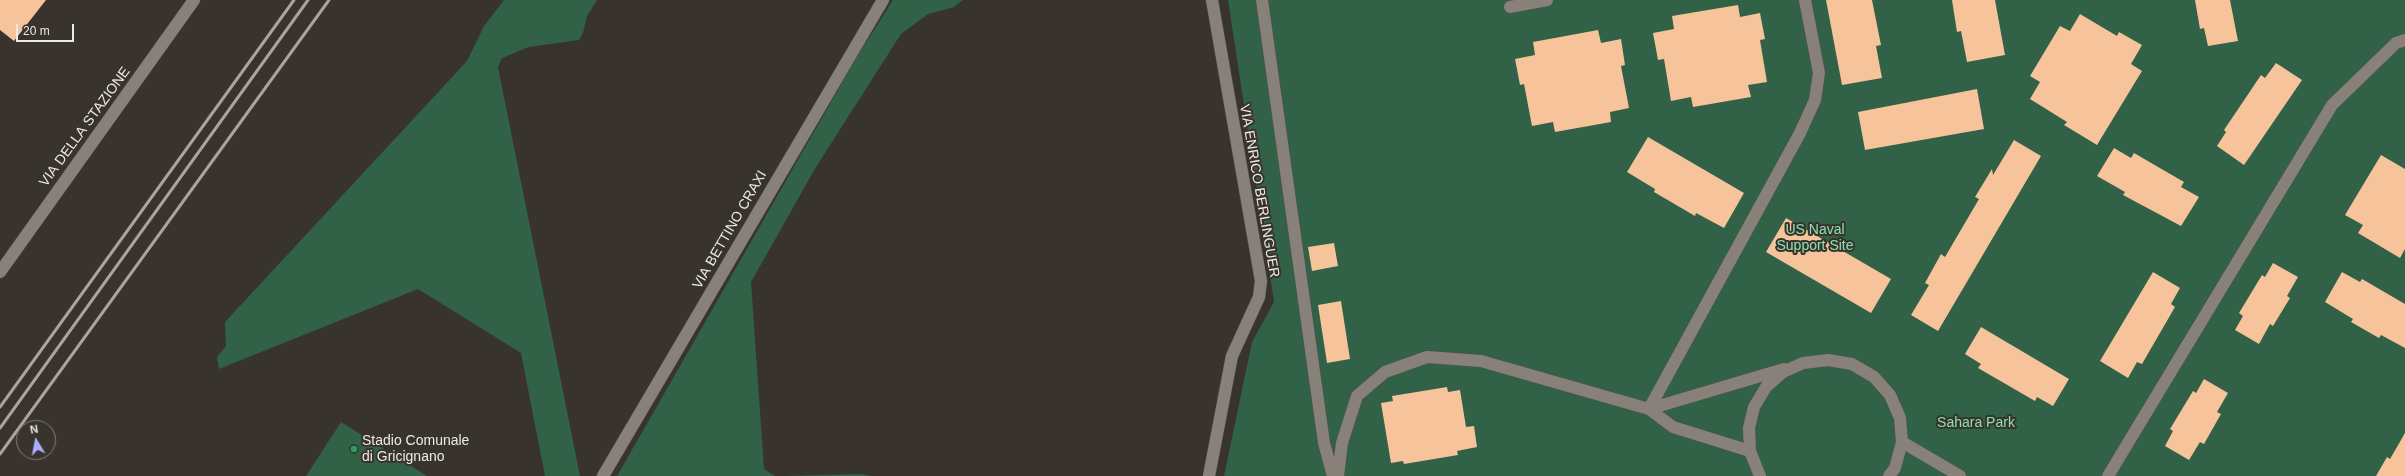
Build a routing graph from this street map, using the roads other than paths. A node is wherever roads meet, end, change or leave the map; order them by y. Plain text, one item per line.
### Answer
1 (194, 0) edge
2 (883, 0) edge
3 (1212, 0) edge
4 (1262, 0) edge
5 (1547, 0) edge
6 (1805, 0) edge
7 (1510, 7) dead end
8 (2405, 40) edge
9 (0, 272) edge
10 (1803, 363) junction
11 (1649, 409) junction
12 (1902, 442) junction
13 (1750, 451) junction
14 (603, 476) edge
15 (1209, 476) edge
16 (1333, 476) edge
17 (1338, 476) edge
18 (1760, 476) edge
19 (1889, 476) edge
20 (1960, 476) edge
21 (2108, 476) edge

1 - 9 street, VIA DELLA STAZIONE
2 - 14 street, VIA BETTINO CRAXI
3 - 15 street, VIA ENRICO BERLINGUER
4 - 16 street
5 - 7 street
6 - 11 street
8 - 21 street
10 - 11 street
10 - 12 street
10 - 13 street
11 - 13 street
11 - 17 street
12 - 19 street
12 - 20 street
13 - 18 street

